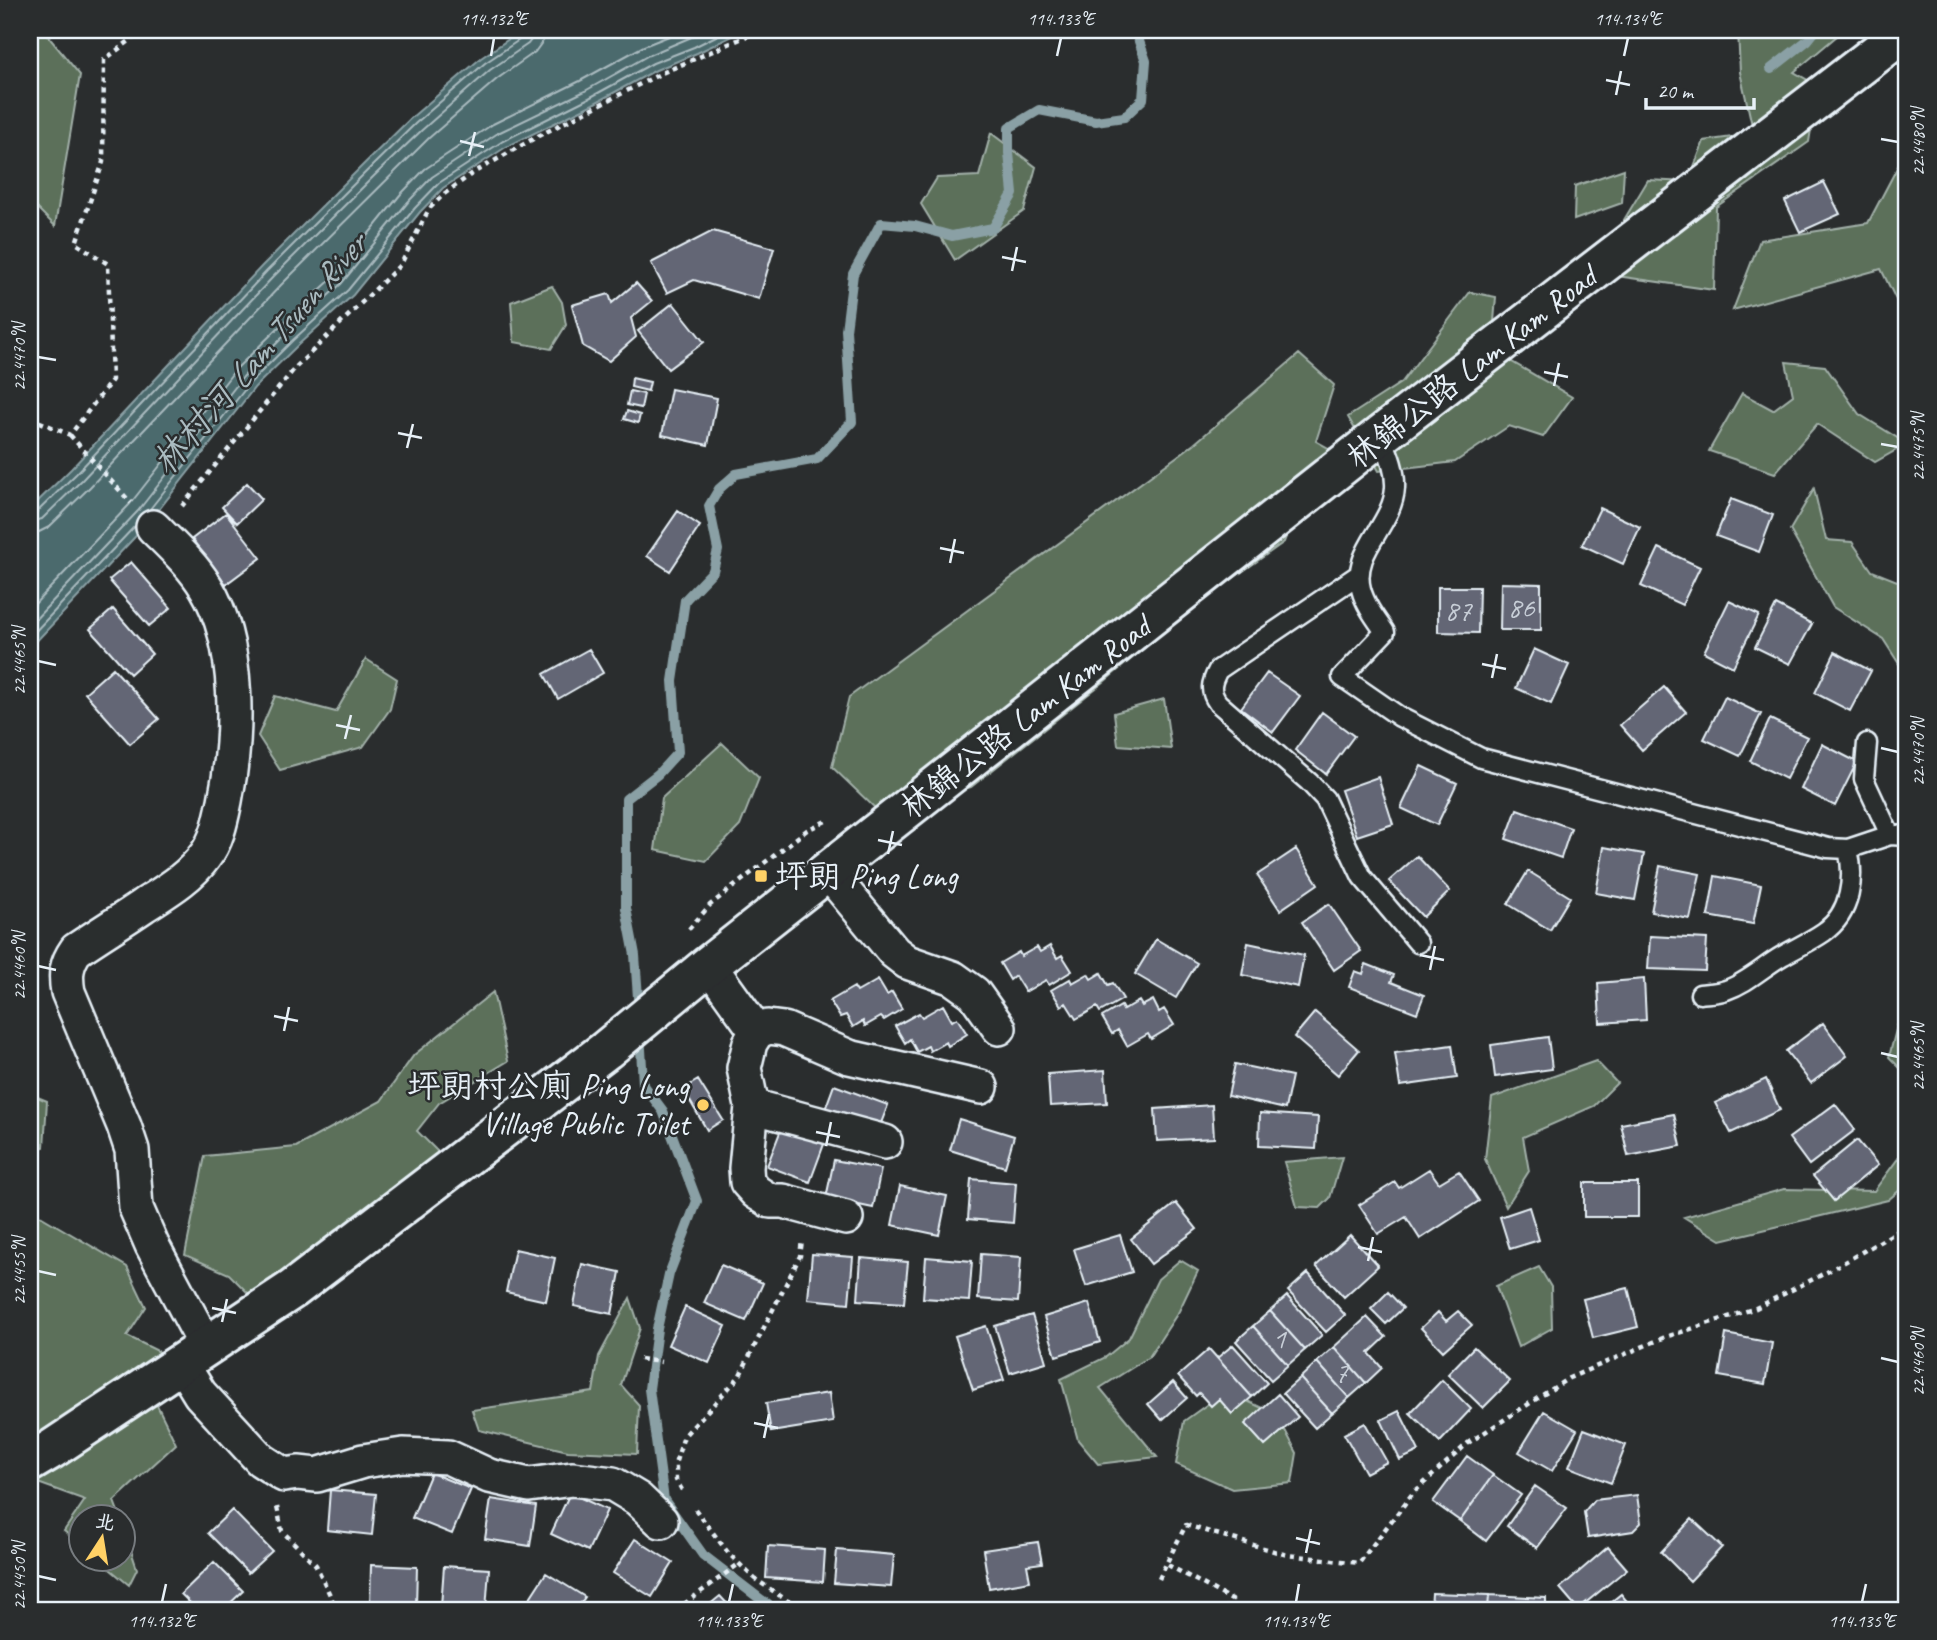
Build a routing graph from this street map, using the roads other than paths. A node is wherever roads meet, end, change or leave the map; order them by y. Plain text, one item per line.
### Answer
1 (1907, 30) edge
2 (1381, 435) junction
3 (156, 530) road end
4 (1358, 575) junction
5 (1867, 743) dead end
6 (1898, 835) edge
7 (1848, 849) junction
8 (828, 872) junction
9 (1418, 943) dead end
10 (709, 965) junction
11 (1700, 994) dead end
12 (999, 1028) dead end
13 (757, 1032) junction
14 (981, 1087) dead end
15 (752, 1106) junction
16 (885, 1142) dead end
17 (846, 1218) dead end
18 (193, 1355) junction
19 (30, 1462) edge
20 (661, 1521) dead end

1 - 2 main road, 林錦公路 Lam Kam Road
2 - 4 lane
2 - 8 main road, 林錦公路 Lam Kam Road
3 - 18 street
4 - 7 lane
4 - 9 lane
5 - 6 lane
6 - 7 lane
7 - 11 lane
8 - 10 main road, 林錦公路 Lam Kam Road
8 - 12 street
10 - 13 street
10 - 18 main road, 林錦公路 Lam Kam Road
13 - 14 street
13 - 15 street
15 - 16 street
15 - 17 street
18 - 19 main road, 林錦公路 Lam Kam Road
18 - 20 street

